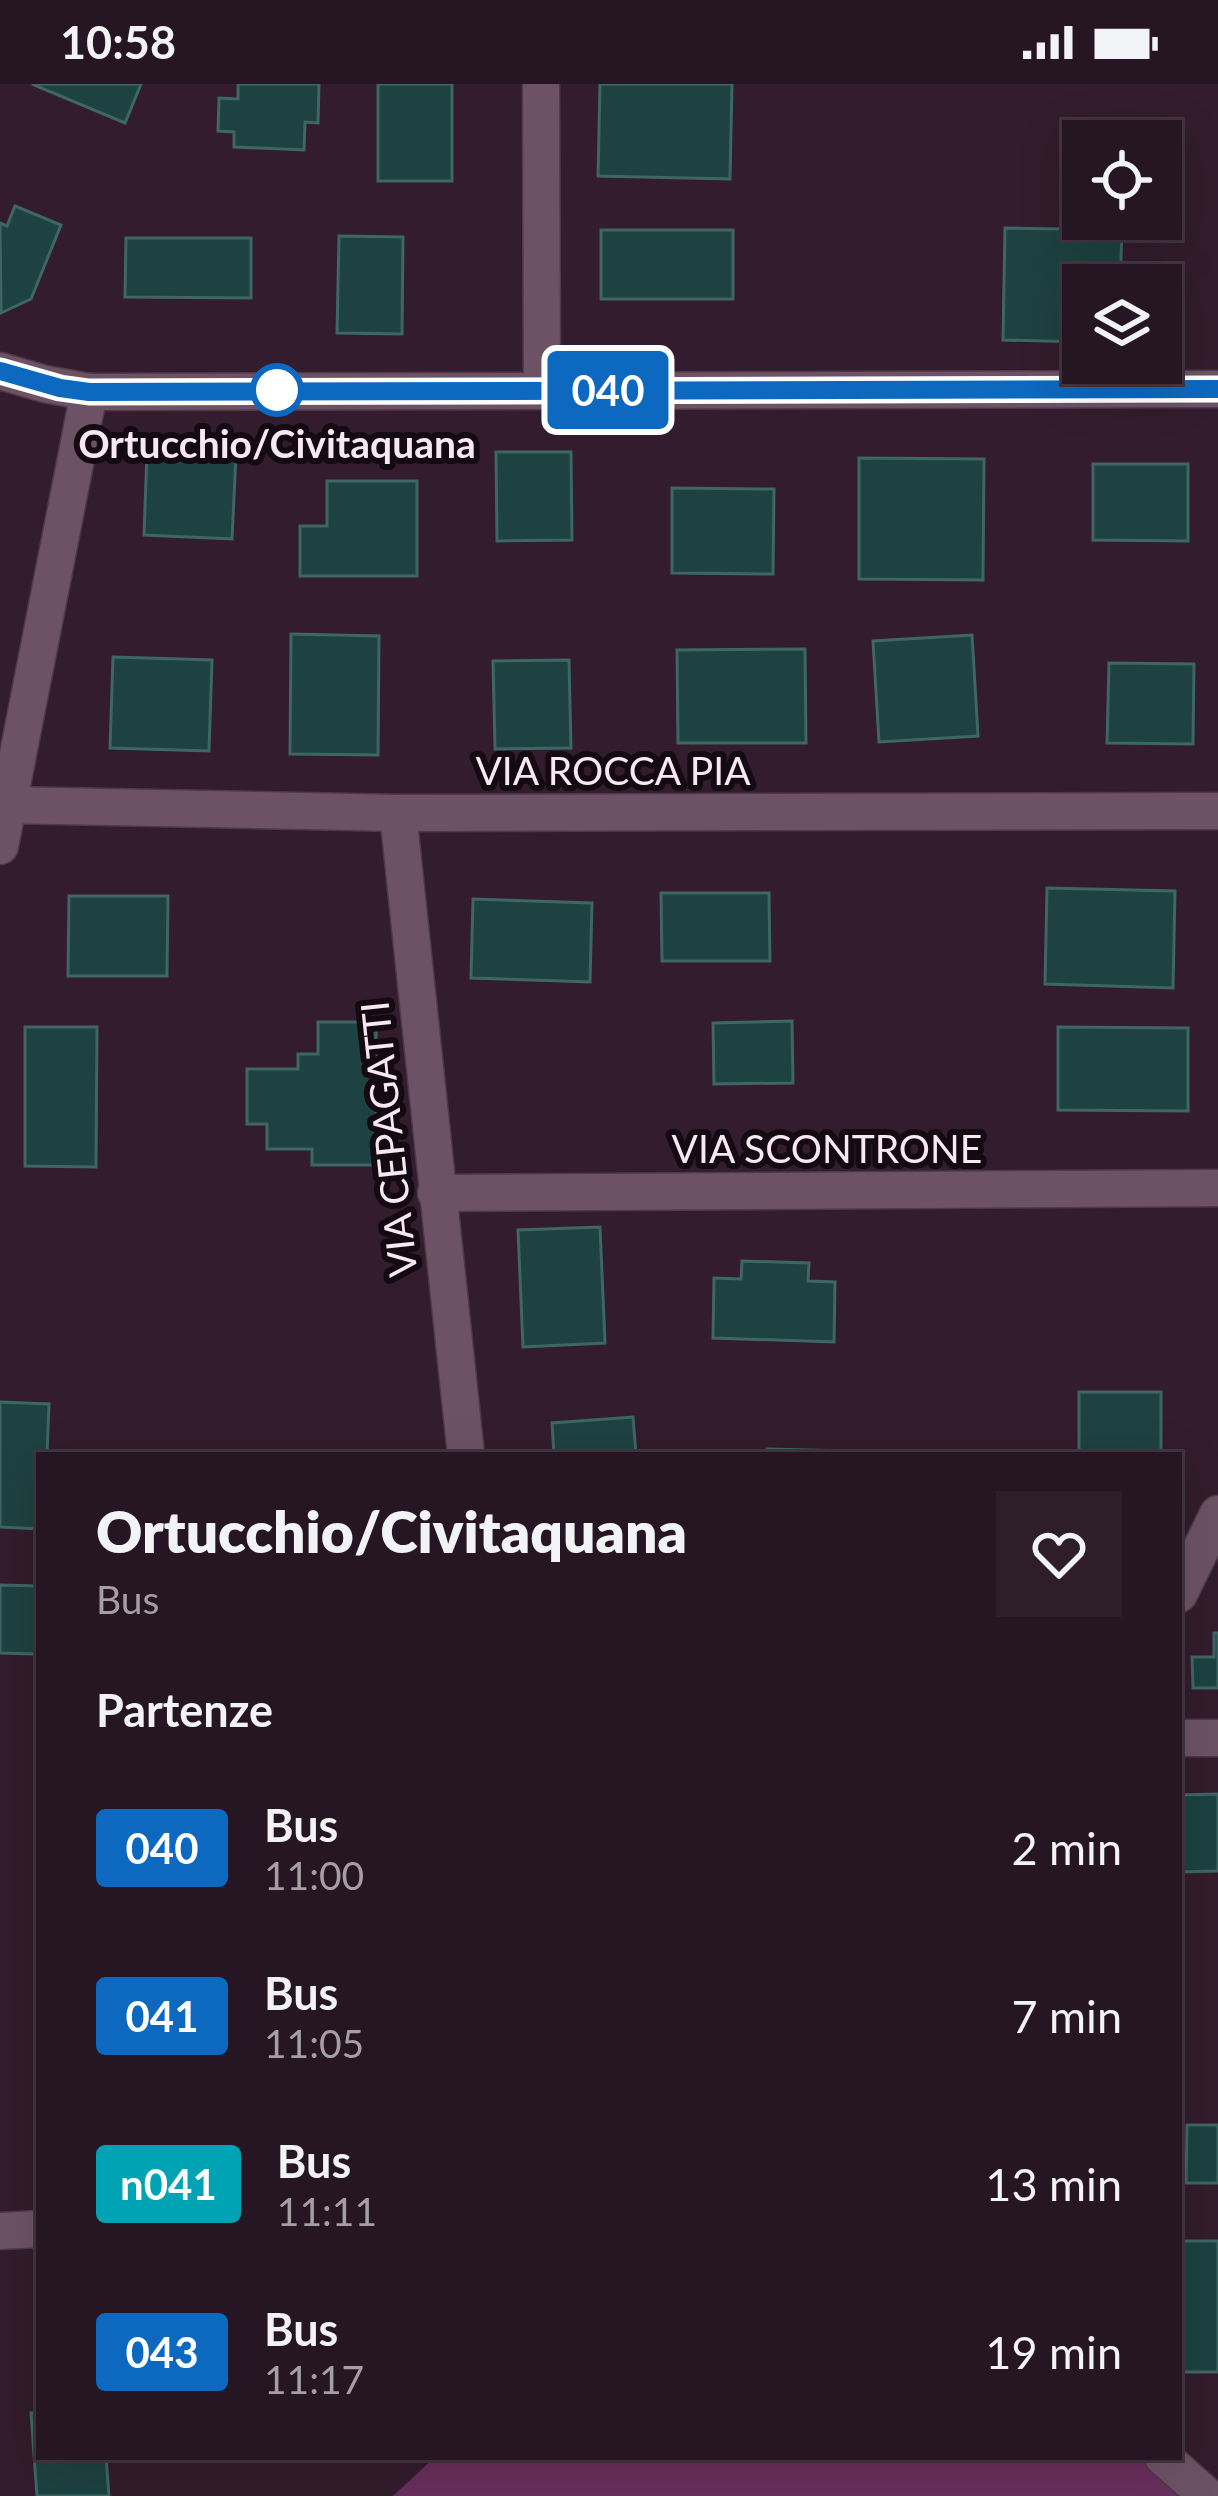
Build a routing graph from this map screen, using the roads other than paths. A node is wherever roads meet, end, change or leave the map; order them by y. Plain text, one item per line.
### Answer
1 (541, 84) edge
2 (0, 370) edge
3 (1218, 389) edge
4 (542, 390) junction
5 (89, 392) junction
6 (8, 805) junction
7 (1218, 811) edge
8 (398, 813) junction
9 (0, 846) edge
10 (1218, 1188) edge
11 (436, 1193) junction
12 (466, 1452) edge
13 (1218, 1514) edge
14 (1182, 1588) edge
15 (1182, 1738) edge
16 (1218, 1738) edge
17 (36, 2229) edge
18 (0, 2230) edge
19 (1165, 2460) edge
20 (1207, 2496) edge

1 - 4 street
2 - 5 street
3 - 4 street
4 - 5 street
5 - 6 street
6 - 8 street, VIA ROCCA PIA
6 - 9 street
7 - 8 street, VIA ROCCA PIA
8 - 11 street, VIA CEPAGATTI
10 - 11 street, VIA SCONTRONE
11 - 12 street, VIA CEPAGATTI
13 - 14 street
15 - 16 street
17 - 18 street
19 - 20 street

